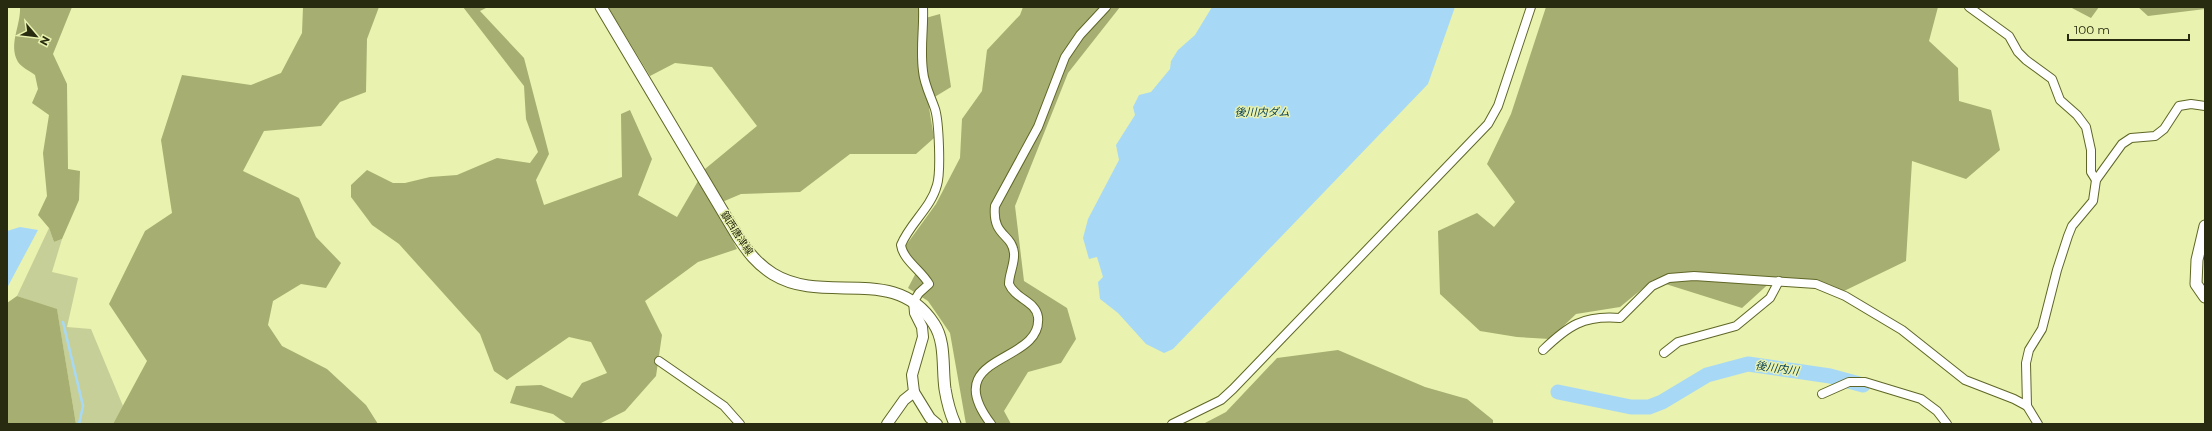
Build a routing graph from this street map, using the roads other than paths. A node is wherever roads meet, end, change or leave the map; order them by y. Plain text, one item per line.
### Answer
1 (601, 7) edge
2 (923, 7) edge
3 (1106, 7) edge
4 (1531, 7) edge
5 (1969, 7) edge
6 (2205, 106) edge
7 (2096, 180) junction
8 (2205, 226) edge
9 (2202, 247) edge
10 (1779, 281) junction
11 (2205, 297) edge
12 (914, 301) junction
13 (1543, 350) dead end
14 (1667, 350) dead end
15 (659, 362) dead end
16 (914, 392) junction
17 (1822, 394) dead end
18 (2027, 406) junction
19 (2034, 422) edge
20 (740, 424) edge
21 (887, 424) edge
22 (937, 424) edge
23 (955, 424) edge
24 (991, 424) edge
25 (1172, 424) edge
26 (1947, 424) edge

1 - 12 main road, 鎮西唐津線
2 - 12 street
3 - 24 street
4 - 25 street
5 - 7 street
6 - 7 street
7 - 18 street
8 - 9 main road
9 - 11 main road
10 - 13 street
10 - 14 street
10 - 18 street
12 - 16 street
12 - 23 main road, 鎮西唐津線
15 - 20 street
16 - 21 street
16 - 22 street
17 - 26 street
18 - 19 street

